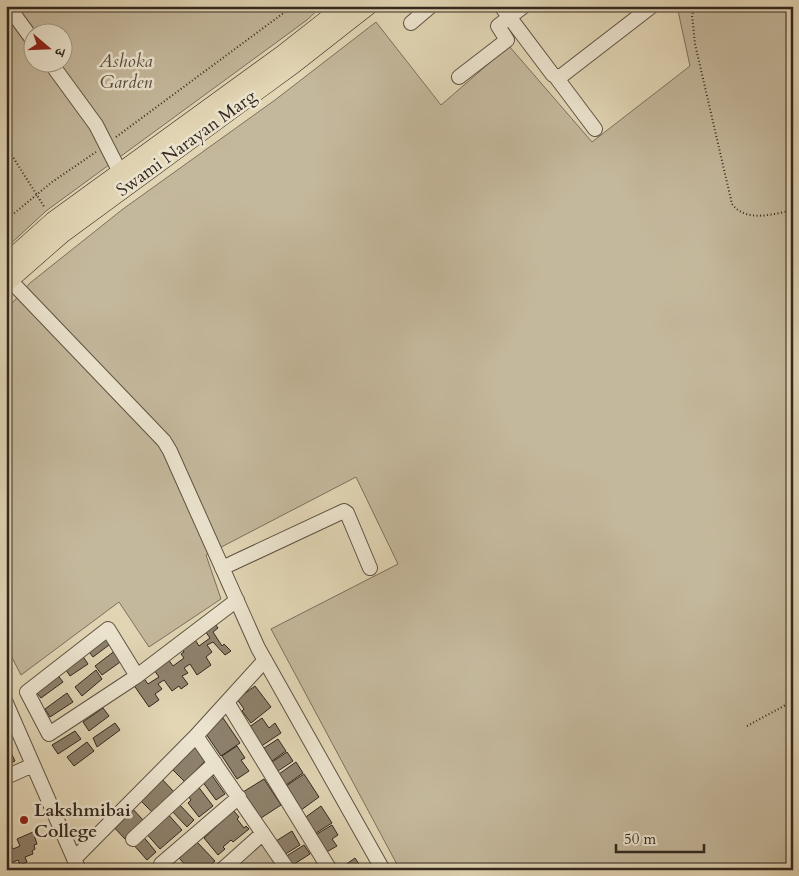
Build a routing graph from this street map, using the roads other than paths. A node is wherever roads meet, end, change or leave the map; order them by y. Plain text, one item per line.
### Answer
1 (8, 6) edge
2 (344, 6) edge
3 (368, 6) edge
4 (431, 6) edge
5 (524, 6) edge
6 (652, 6) edge
7 (505, 12) edge
8 (411, 23) dead end
9 (22, 26) edge
10 (57, 72) edge
11 (459, 77) dead end
12 (556, 77) junction
13 (595, 129) dead end
14 (120, 172) junction
15 (7, 275) edge
16 (222, 568) junction
17 (370, 568) dead end
18 (237, 600) junction
19 (265, 660) junction
20 (137, 676) junction
21 (227, 702) junction
22 (6, 703) edge
23 (196, 736) junction
24 (215, 763) junction
25 (33, 765) junction
26 (6, 777) edge
27 (239, 798) junction
28 (263, 833) junction
29 (133, 839) dead end
30 (77, 864) edge
31 (161, 864) dead end
32 (222, 870) edge
33 (288, 870) edge
34 (330, 870) edge
35 (383, 870) edge

1 - 9 street
2 - 14 main road, Swami Narayan Marg
3 - 15 main road, Swami Narayan Marg
4 - 8 street
5 - 7 street
6 - 12 street
7 - 11 street
7 - 12 street
10 - 14 street
12 - 13 street
14 - 15 main road, Swami Narayan Marg
15 - 16 street
16 - 17 street
16 - 18 street
18 - 19 street
18 - 20 street
19 - 21 street
19 - 35 street
20 - 20 street
21 - 23 street
21 - 34 street
22 - 25 street
23 - 24 street
23 - 30 street
24 - 27 street
24 - 29 street
25 - 26 street
25 - 30 street
27 - 28 street
27 - 31 street
28 - 32 street
28 - 33 street

